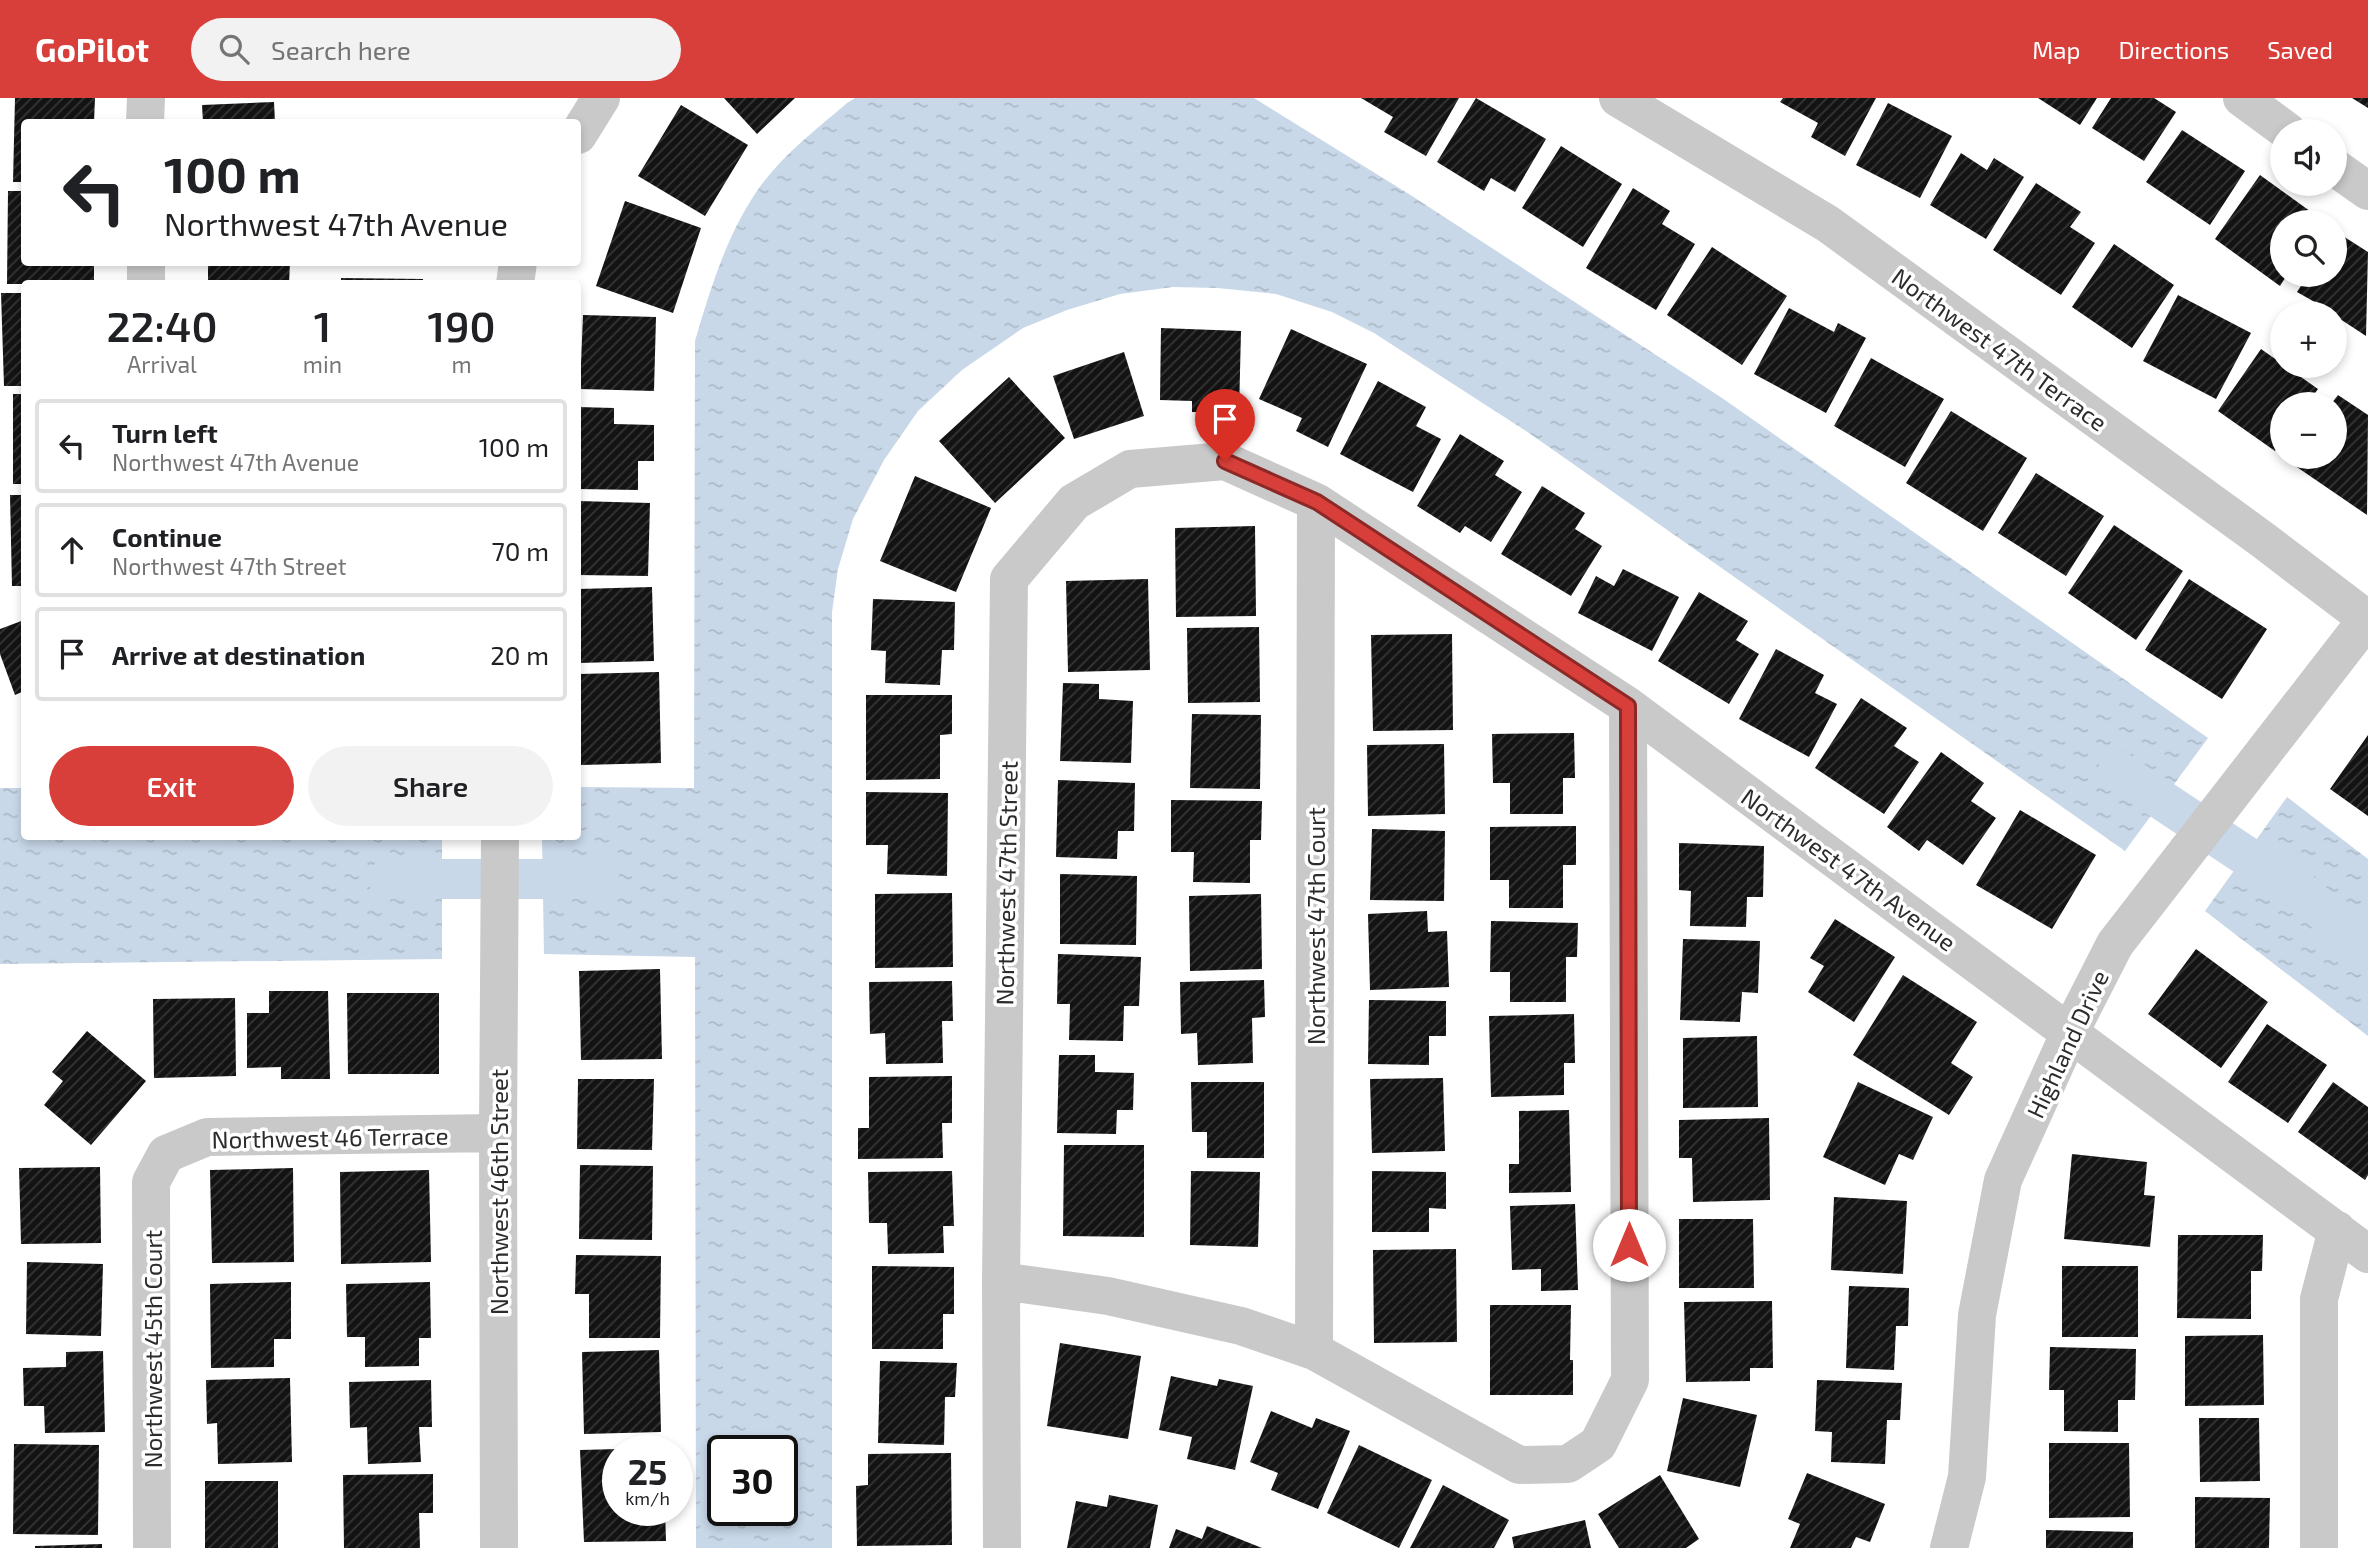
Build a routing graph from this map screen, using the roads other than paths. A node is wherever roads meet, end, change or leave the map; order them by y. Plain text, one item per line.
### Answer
1 (146, 98) edge
2 (601, 98) edge
3 (1618, 98) edge
4 (2242, 98) edge
5 (145, 119) edge
6 (2271, 119) edge
7 (581, 130) edge
8 (2347, 176) edge
9 (2368, 191) edge
10 (1317, 502) junction
11 (2368, 619) edge
12 (1628, 706) junction
13 (500, 840) edge
14 (2070, 1032) junction
15 (498, 1133) junction
16 (166, 1154) joint
17 (2337, 1230) junction
18 (2368, 1254) edge
19 (1001, 1281) junction
20 (1314, 1351) junction
21 (152, 1548) edge
22 (499, 1548) edge
23 (1002, 1548) edge
24 (1949, 1548) edge
25 (2319, 1548) edge

1 - 5 street
2 - 7 street
3 - 11 street, Northwest 47th Terrace
4 - 6 street
8 - 9 street
10 - 12 street, Northwest 47th Avenue
10 - 19 street, Northwest 47th Street
10 - 20 street, Northwest 47th Court
11 - 14 street, Highland Drive
12 - 14 street, Northwest 47th Avenue
12 - 20 street
13 - 15 street, Northwest 46th Street
14 - 17 street, Northwest 47th Avenue
14 - 24 street, Highland Drive
15 - 16 street, Northwest 46 Terrace
15 - 22 street, Northwest 46th Street
16 - 21 street, Northwest 45th Court
17 - 18 street, Northwest 47th Avenue
17 - 25 street
19 - 20 street
19 - 23 street, Northwest 47th Street

